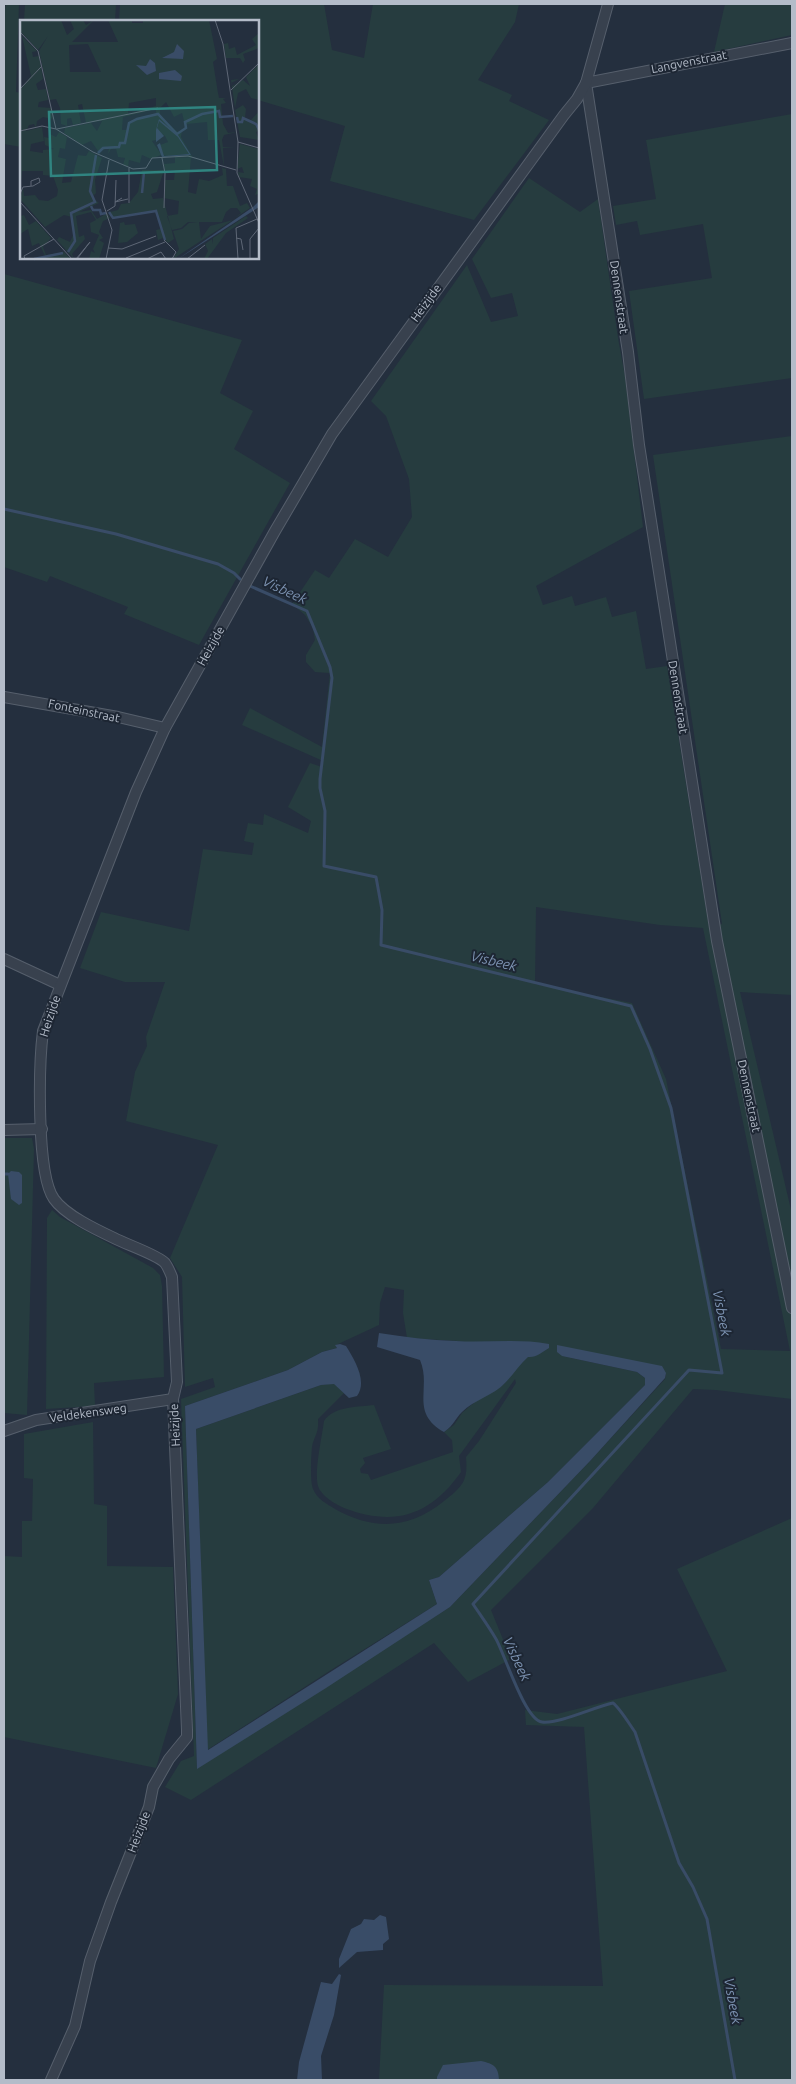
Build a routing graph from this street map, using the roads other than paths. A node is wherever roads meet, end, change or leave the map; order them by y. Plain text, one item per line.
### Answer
1 (608, 4) edge
2 (792, 43) edge
3 (586, 83) junction
4 (4, 697) edge
5 (165, 728) junction
6 (4, 959) edge
7 (60, 985) junction
8 (42, 1129) junction
9 (4, 1130) edge
10 (792, 1308) edge
11 (173, 1399) junction
12 (4, 1431) edge
13 (50, 2080) edge

1 - 3 street, Heizijde
2 - 3 street, Langvenstraat
3 - 5 street, Heizijde
3 - 10 street, Dennenstraat
4 - 5 street, Fonteinstraat
5 - 7 street, Heizijde
6 - 7 street
7 - 8 street, Heizijde
8 - 9 street
8 - 11 street, Heizijde
11 - 12 street, Veldekensweg
11 - 13 street, Heizijde

